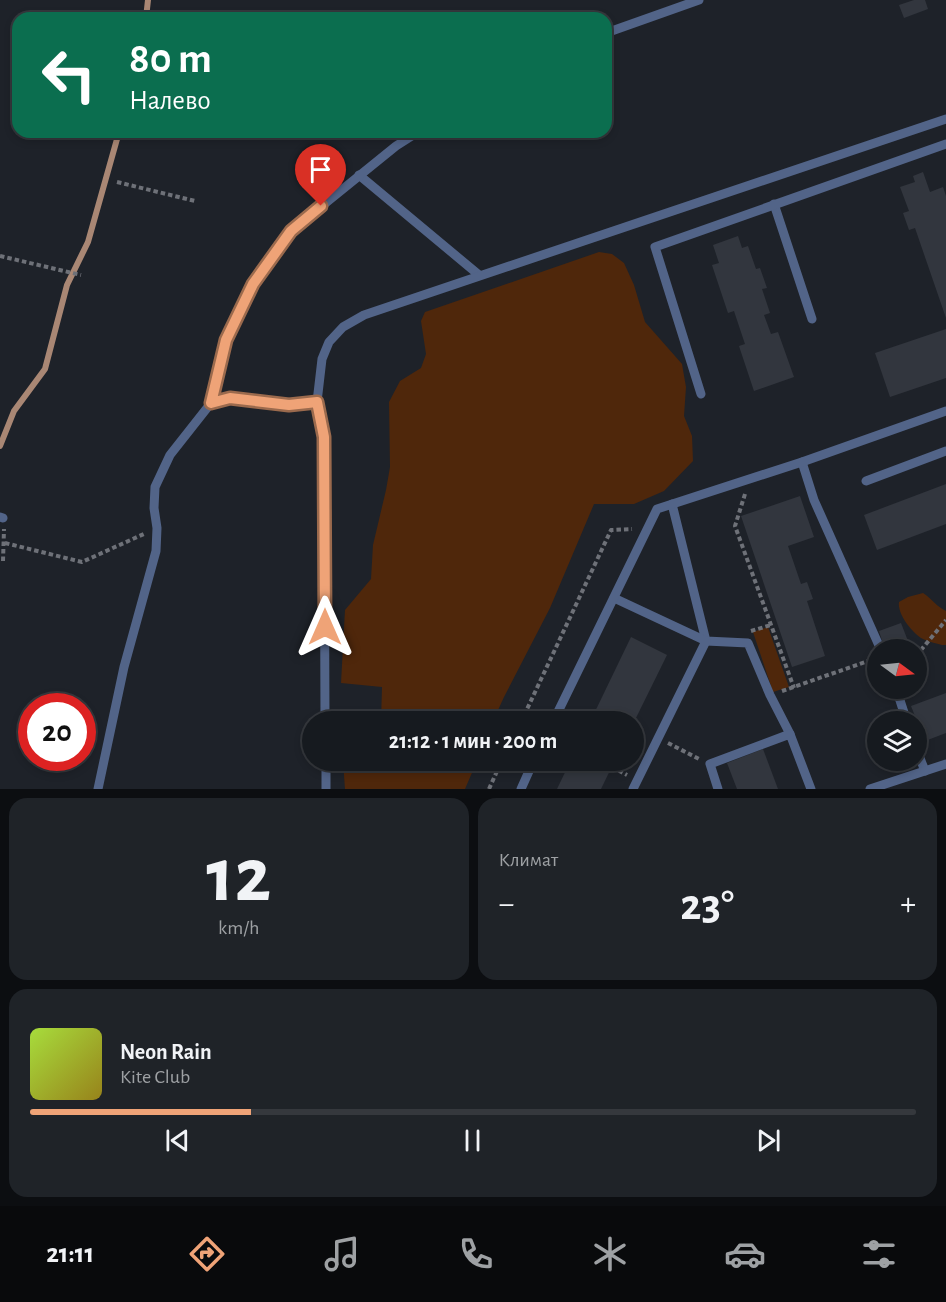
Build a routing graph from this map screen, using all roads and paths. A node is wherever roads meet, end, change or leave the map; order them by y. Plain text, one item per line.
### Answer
1 (699, 0) edge
2 (675, 4) edge
3 (612, 30) edge
4 (946, 119) edge
5 (410, 138) edge
6 (946, 144) edge
7 (359, 175) junction
8 (117, 182) dead end
9 (195, 201) dead end
10 (774, 204) junction
11 (0, 256) edge
12 (81, 275) dead end
13 (480, 275) junction
14 (812, 319) dead end
15 (701, 394) dead end
16 (317, 402) junction
17 (211, 403) junction
18 (946, 411) edge
19 (946, 451) edge
20 (802, 462) junction
21 (750, 479) junction
22 (866, 481) dead end
23 (672, 504) junction
24 (157, 528) junction
25 (648, 528) junction
26 (3, 561) dead end
27 (614, 598) junction
28 (946, 620) edge
29 (877, 639) edge
30 (706, 641) junction
31 (927, 643) edge
32 (867, 662) edge
33 (794, 688) junction
34 (770, 695) junction
35 (325, 711) edge
36 (526, 711) edge
37 (558, 711) edge
38 (790, 734) junction
39 (659, 738) junction
40 (710, 765) junction
41 (946, 765) edge
42 (927, 770) edge
43 (326, 771) edge
44 (497, 771) edge
45 (529, 771) edge
46 (925, 771) edge
47 (98, 789) edge
48 (326, 789) edge
49 (489, 789) edge
50 (520, 789) edge
51 (633, 789) edge
52 (718, 789) edge
53 (811, 789) edge
54 (870, 789) edge

1 - 2 lane
2 - 3 lane
4 - 13 lane
5 - 7 lane
6 - 10 lane
7 - 13 lane
7 - 17 lane
8 - 9 path
10 - 14 lane
10 - 15 lane
11 - 12 path
13 - 16 lane
16 - 17 lane
16 - 35 lane
17 - 24 lane
18 - 20 lane
19 - 22 lane
20 - 21 lane
20 - 29 lane
21 - 23 lane
21 - 33 path
23 - 25 lane
23 - 30 lane
24 - 26 path
24 - 47 lane
25 - 27 lane
25 - 36 path
27 - 30 lane
27 - 37 lane
28 - 31 path
30 - 34 lane
30 - 39 lane
32 - 33 path
33 - 34 path
34 - 38 lane
38 - 40 lane
38 - 53 lane
39 - 40 path
39 - 51 lane
40 - 52 lane
41 - 42 lane
43 - 48 lane
44 - 49 path
45 - 50 lane
46 - 54 lane

